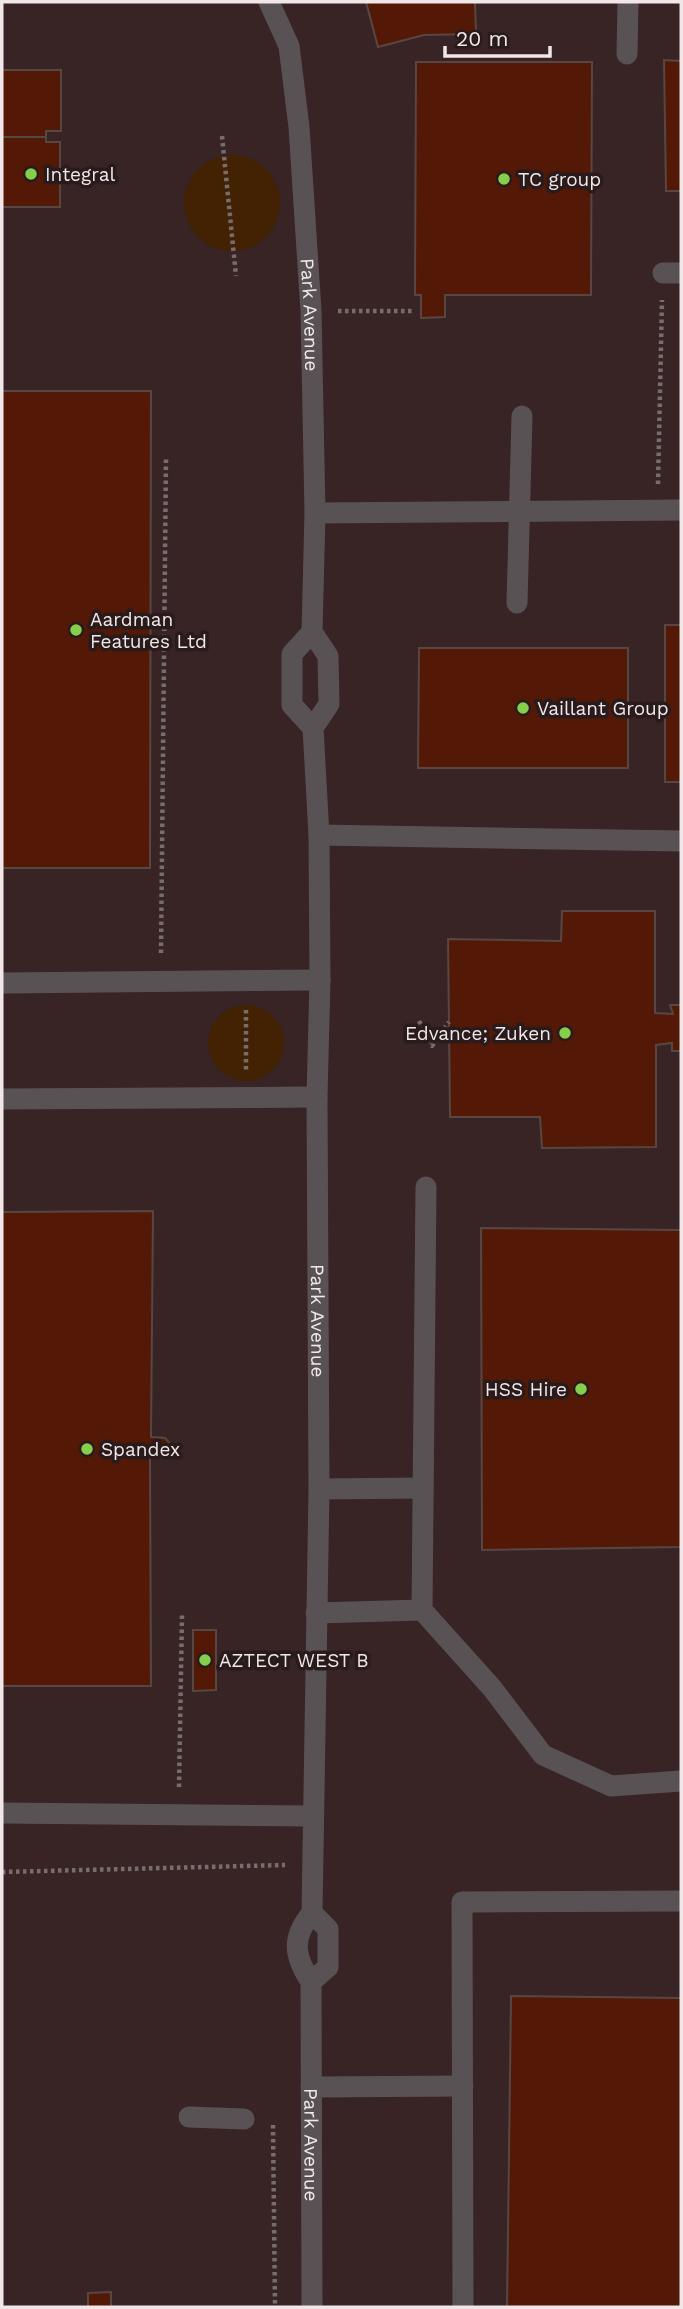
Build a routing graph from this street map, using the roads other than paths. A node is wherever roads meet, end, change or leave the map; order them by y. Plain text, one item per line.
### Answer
1 (269, 2) edge
2 (628, 2) edge
3 (627, 54) dead end
4 (522, 416) dead end
5 (520, 510) junction
6 (681, 510) edge
7 (315, 513) junction
8 (517, 603) dead end
9 (312, 632) junction
10 (313, 728) junction
11 (319, 835) junction
12 (681, 841) edge
13 (320, 980) junction
14 (2, 983) edge
15 (317, 1097) junction
16 (2, 1099) edge
17 (426, 1187) dead end
18 (423, 1488) junction
19 (319, 1489) junction
20 (422, 1610) junction
21 (316, 1613) junction
22 (681, 1782) edge
23 (2, 1813) edge
24 (311, 1816) junction
25 (681, 1901) edge
26 (312, 1913) junction
27 (311, 1982) junction
28 (463, 2086) junction
29 (311, 2087) junction
30 (189, 2117) dead end
31 (244, 2119) road end
32 (312, 2307) edge
33 (463, 2307) edge

1 - 7 street, Park Avenue
2 - 3 street
4 - 5 street
5 - 6 street
5 - 7 street
5 - 8 street
7 - 9 street, Park Avenue
9 - 10 street, Park Avenue
9 - 10 street
10 - 11 street, Park Avenue
11 - 12 street
11 - 13 street, Park Avenue
13 - 14 street
13 - 15 street, Park Avenue
15 - 16 street
15 - 19 street, Park Avenue
17 - 18 street
18 - 19 street
18 - 20 street
19 - 21 street, Park Avenue
20 - 21 street
20 - 22 street
21 - 24 street, Park Avenue
23 - 24 street
24 - 26 street, Park Avenue
25 - 28 street
26 - 27 street, Park Avenue
26 - 27 street, Park Avenue
27 - 29 street, Park Avenue
28 - 29 street
28 - 33 street
29 - 32 street, Park Avenue
30 - 31 street

